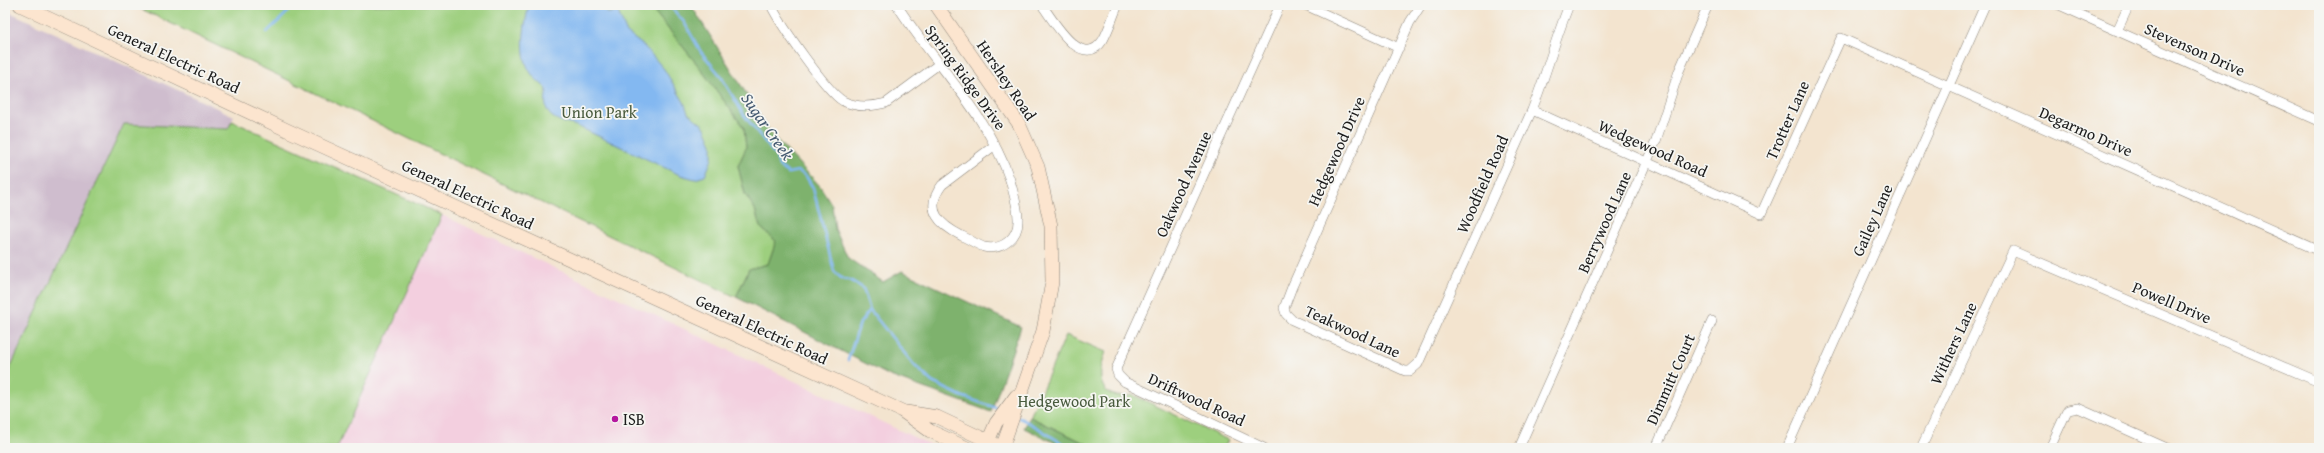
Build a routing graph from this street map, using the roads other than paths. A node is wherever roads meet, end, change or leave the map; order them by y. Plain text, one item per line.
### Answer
1 (20, 5) edge
2 (771, 5) edge
3 (896, 5) edge
4 (936, 5) edge
5 (1042, 5) edge
6 (1118, 5) edge
7 (1280, 5) edge
8 (1305, 5) edge
9 (1421, 5) edge
10 (1569, 5) edge
11 (1708, 5) edge
12 (1985, 5) edge
13 (2059, 5) edge
14 (2130, 5) edge
15 (2117, 31) junction
16 (1841, 38) joint
17 (1399, 48) junction
18 (939, 64) junction
19 (1949, 86) junction
20 (1532, 110) junction
21 (2319, 121) edge
22 (995, 145) junction
23 (1647, 162) junction
24 (1761, 214) joint
25 (2013, 251) joint
26 (2319, 251) edge
27 (1285, 311) joint
28 (1712, 321) dead end
29 (1412, 370) joint
30 (1118, 375) joint
31 (2319, 382) edge
32 (1022, 388) junction
33 (902, 411) junction
34 (986, 444) edge
35 (967, 448) edge
36 (1002, 448) edge
37 (1264, 448) edge
38 (1519, 448) edge
39 (1656, 448) edge
40 (1787, 448) edge
41 (1921, 448) edge
42 (2050, 448) edge
43 (2167, 448) edge

1 - 33 main road, General Electric Road
2 - 18 street
3 - 18 street, Spring Ridge Drive
4 - 32 main road, Hershey Road
5 - 6 street
7 - 30 street, Oakwood Avenue
8 - 17 street
9 - 17 street, Hedgewood Drive
10 - 20 street, Woodfield Road
11 - 23 street, Berrywood Lane
12 - 19 street, Gailey Lane
13 - 15 street, Stevenson Drive
14 - 15 street
15 - 21 street, Stevenson Drive
16 - 19 street, Degarmo Drive
16 - 24 street, Trotter Lane
17 - 27 street, Hedgewood Drive
18 - 22 street, Spring Ridge Drive
19 - 26 street, Degarmo Drive
19 - 40 street, Gailey Lane
20 - 23 street, Wedgewood Road
20 - 29 street, Woodfield Road
22 - 22 street, Spring Ridge Drive
23 - 24 street, Wedgewood Road
23 - 38 street, Berrywood Lane
25 - 31 street, Powell Drive
25 - 41 street, Withers Lane
27 - 29 street, Teakwood Lane
28 - 39 street, Dimmitt Court
30 - 37 street, Driftwood Road
32 - 34 main road, Hershey Road
32 - 36 main road, Hershey Road
33 - 34 main road, General Electric Road
33 - 35 main road, General Electric Road
34 - 36 main road, General Electric Road
42 - 43 street

